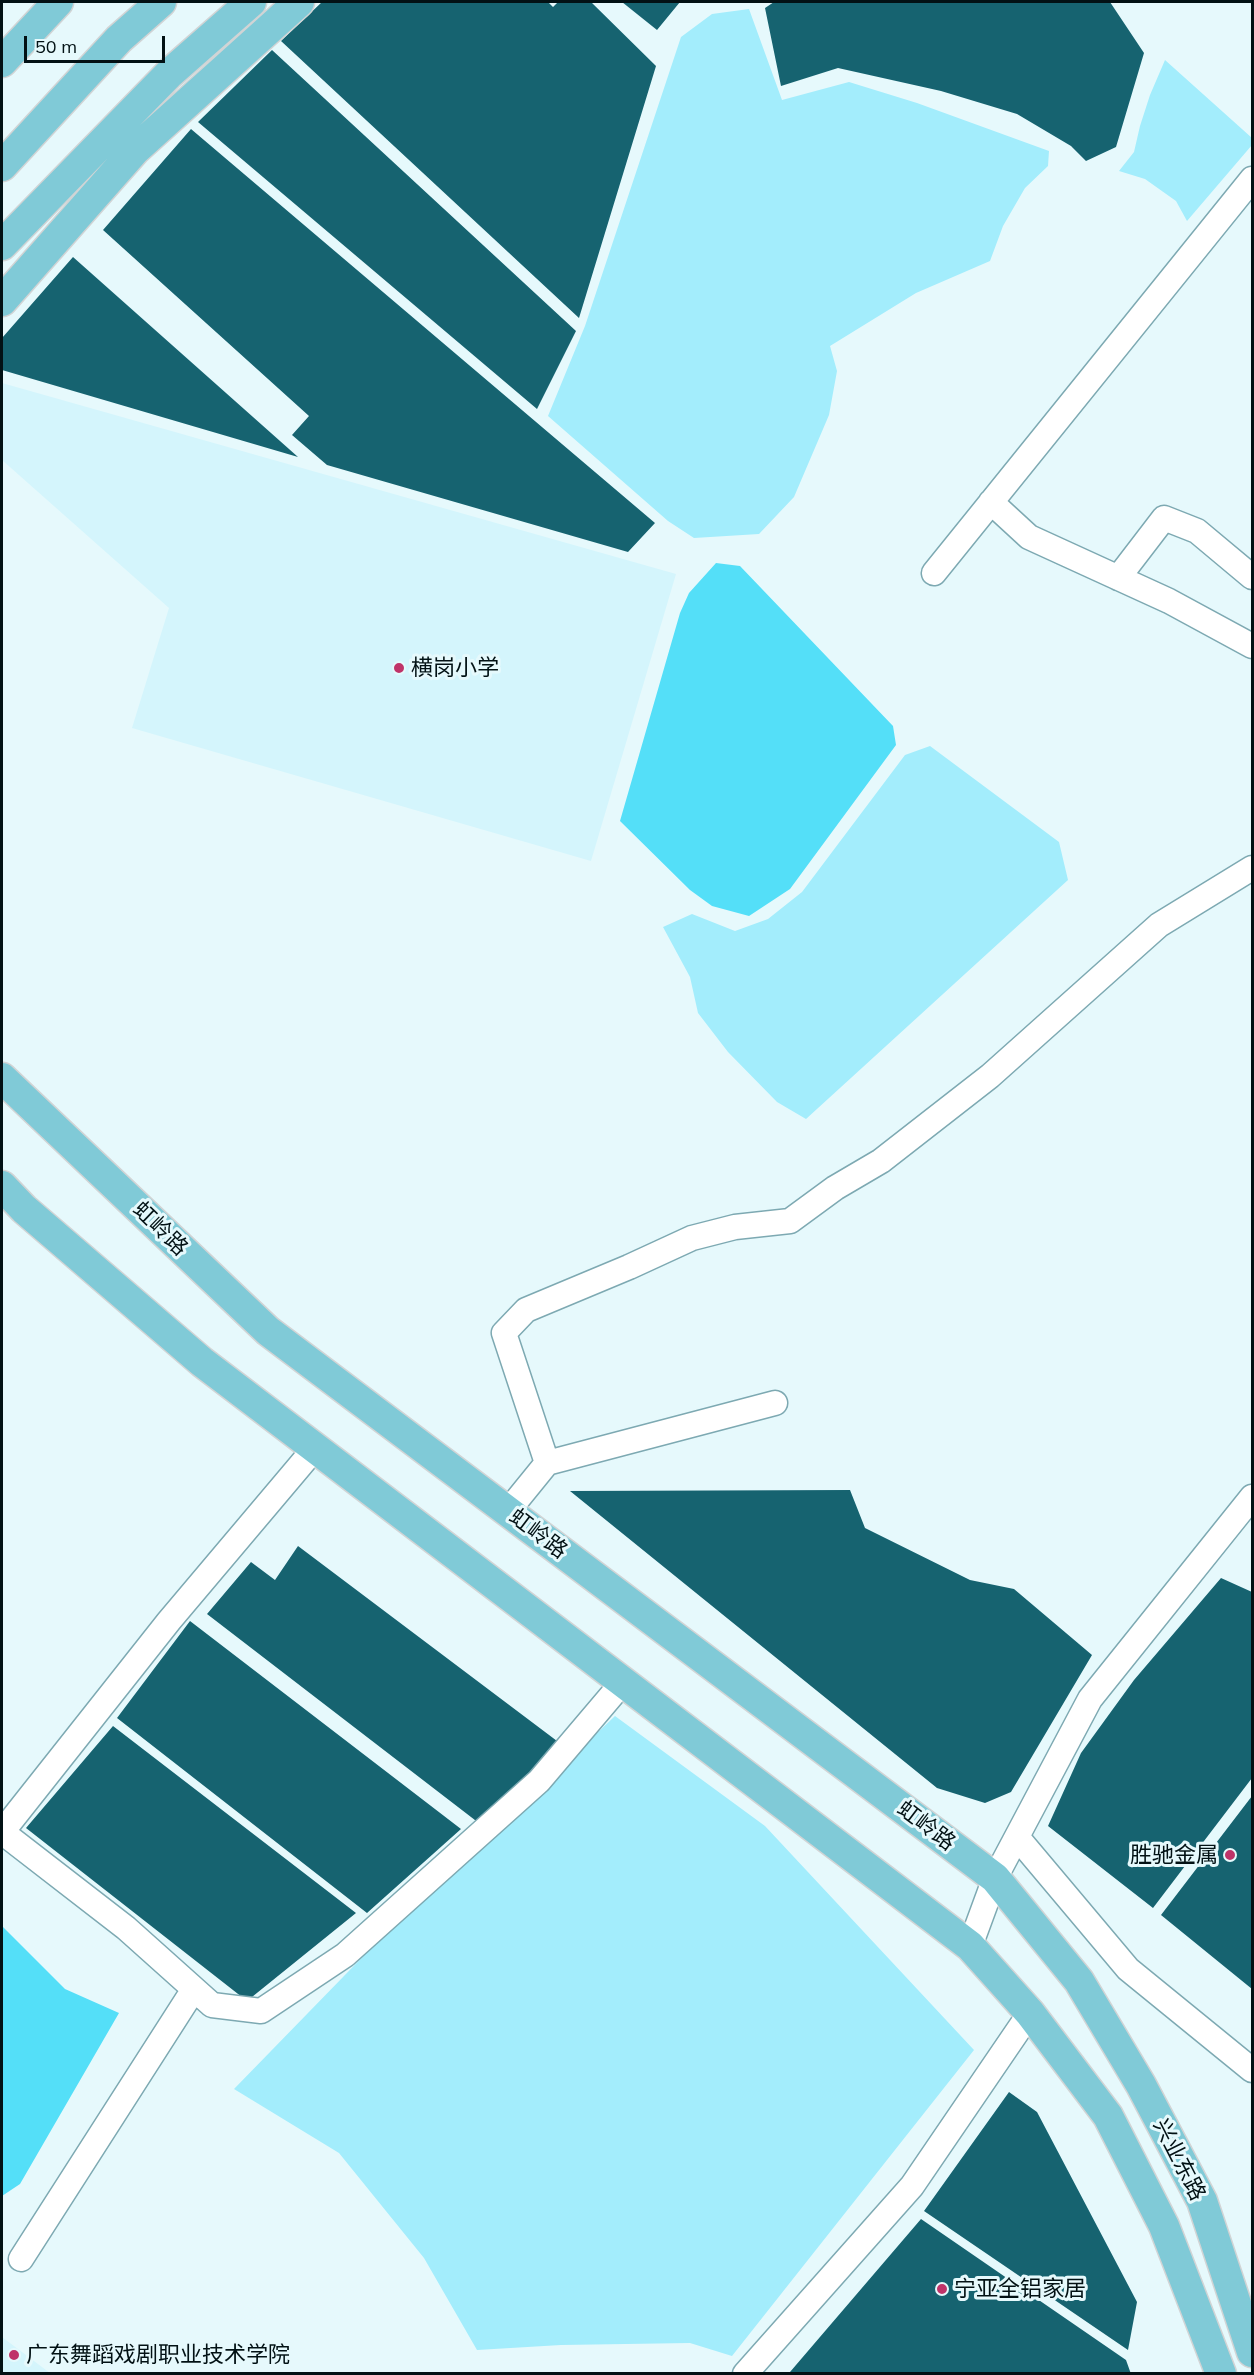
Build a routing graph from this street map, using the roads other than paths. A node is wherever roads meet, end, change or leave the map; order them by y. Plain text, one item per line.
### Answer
1 (58, 2) edge
2 (161, 2) edge
3 (251, 2) edge
4 (299, 2) edge
5 (2, 62) edge
6 (2, 166) edge
7 (1252, 179) edge
8 (2, 245) edge
9 (2, 301) edge
10 (991, 502) junction
11 (934, 573) dead end
12 (1252, 577) edge
13 (1119, 578) junction
14 (1252, 646) edge
15 (1252, 868) edge
16 (2, 1078) edge
17 (2, 1186) edge
18 (775, 1403) dead end
19 (315, 1448) junction
20 (547, 1463) junction
21 (1252, 1497) edge
22 (508, 1511) junction
23 (623, 1682) junction
24 (2, 1832) edge
25 (1017, 1837) junction
26 (995, 1878) junction
27 (970, 1946) junction
28 (1079, 1981) joint
29 (194, 1989) junction
30 (1030, 2013) junction
31 (1252, 2070) edge
32 (21, 2259) dead end
33 (1252, 2352) edge
34 (745, 2373) edge
35 (1221, 2373) edge

1 - 5 main road
2 - 6 main road
3 - 8 main road
4 - 9 main road
7 - 10 street
10 - 11 street
10 - 13 street
12 - 13 street
13 - 14 street
15 - 20 street
16 - 22 main road, 虹岭路
17 - 19 main road
18 - 20 street
19 - 23 main road
19 - 24 street
20 - 22 street
21 - 25 street
22 - 26 main road, 虹岭路
23 - 27 main road
23 - 29 street
24 - 29 street
25 - 26 street
25 - 31 street
26 - 27 street
26 - 28 main road, 虹岭路
27 - 30 main road
28 - 33 main road, 兴业东路
29 - 32 street
30 - 34 street
30 - 35 main road, 兴业东路

